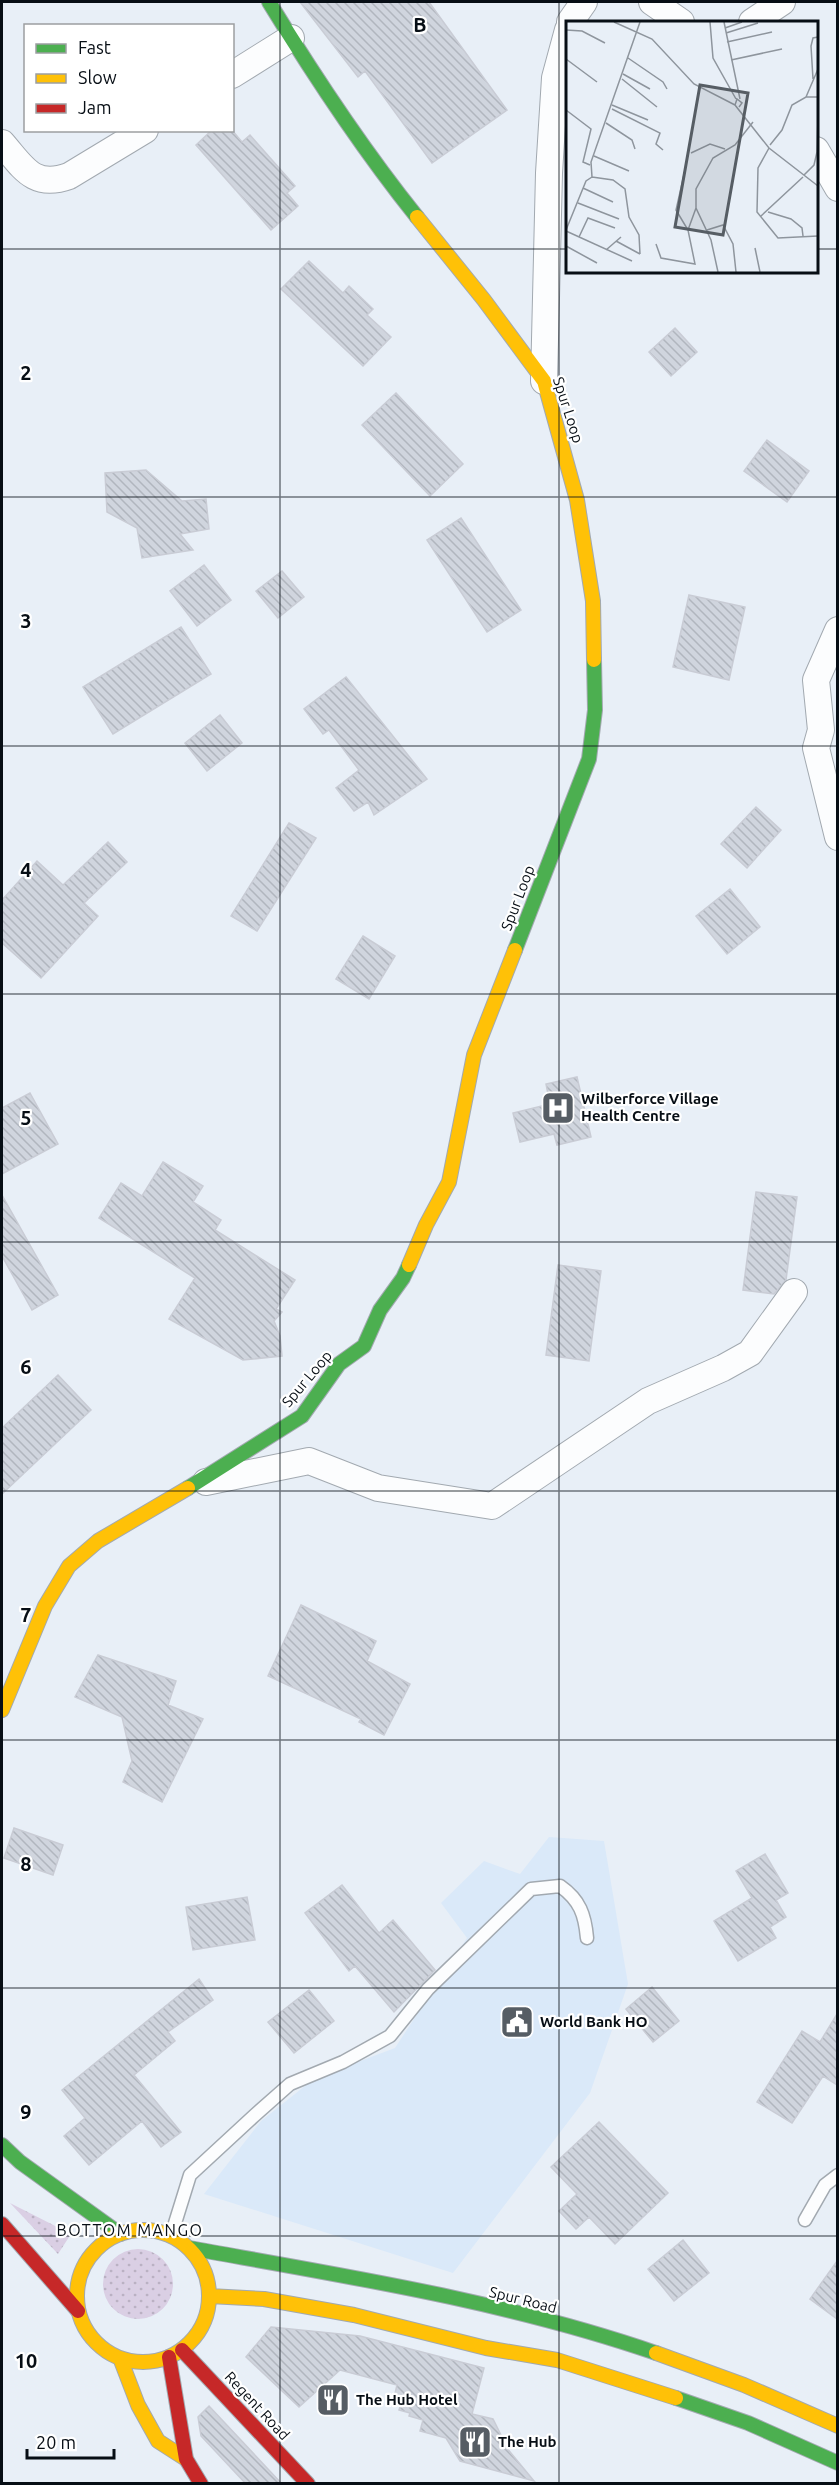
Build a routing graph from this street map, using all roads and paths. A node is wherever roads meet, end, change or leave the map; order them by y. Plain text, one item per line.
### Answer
1 (269, 2) edge
2 (584, 2) edge
3 (652, 2) edge
4 (782, 2) edge
5 (571, 21) edge
6 (680, 21) edge
7 (754, 21) edge
8 (566, 34) edge
9 (291, 38) junction
10 (234, 74) edge
11 (142, 132) edge
12 (2, 143) edge
13 (818, 154) edge
14 (837, 188) edge
15 (544, 381) junction
16 (837, 630) edge
17 (837, 837) edge
18 (794, 1292) dead end
19 (194, 1485) junction
20 (2, 1710) edge
21 (587, 1938) dead end
22 (2, 2145) edge
23 (837, 2175) edge
24 (806, 2220) dead end
25 (2, 2224) edge
26 (120, 2234) junction
27 (171, 2236) junction
28 (189, 2248) junction
29 (209, 2296) junction
30 (78, 2312) junction
31 (559, 2343) junction
32 (182, 2350) junction
33 (169, 2357) junction
34 (120, 2358) junction
35 (837, 2426) edge
36 (186, 2459) junction
37 (837, 2463) edge
38 (201, 2484) edge
39 (308, 2484) edge

1 - 9 main road, Spur Loop
2 - 5 street
3 - 6 street
4 - 7 street
8 - 15 street
9 - 10 street
9 - 15 main road, Spur Loop
11 - 12 street
13 - 14 street
15 - 19 main road, Spur Loop
16 - 17 street
18 - 19 street
19 - 20 main road, Spur Loop
21 - 27 lane
22 - 26 main road
23 - 24 lane
25 - 30 main road
26 - 27 main road
26 - 30 main road
27 - 28 main road
28 - 29 main road
28 - 31 main road, Spur Road
29 - 31 main road, Spur Road
29 - 32 main road
30 - 34 main road
31 - 35 main road, Spur Road
31 - 37 main road, Spur Road
32 - 33 main road
32 - 39 main road, Regent Road
33 - 34 main road
33 - 36 main road
34 - 36 main road
36 - 38 main road

